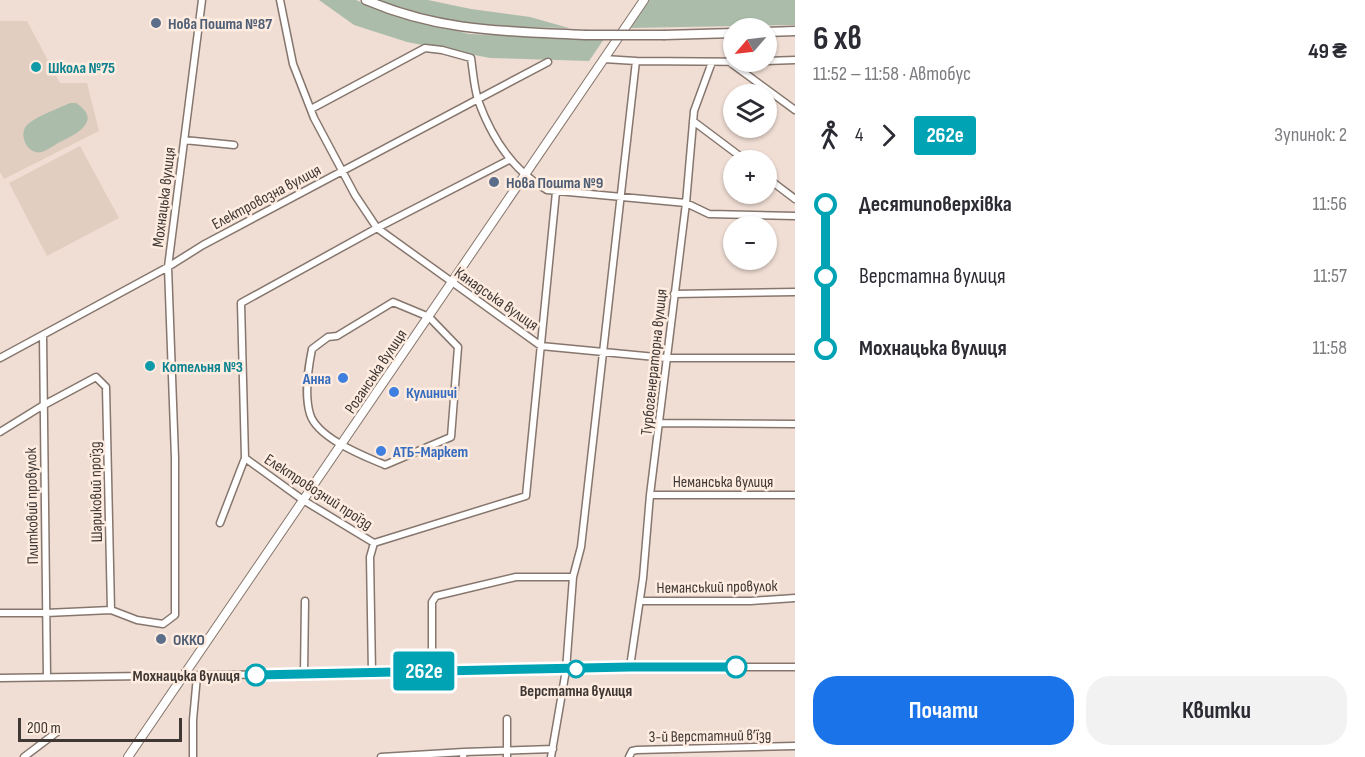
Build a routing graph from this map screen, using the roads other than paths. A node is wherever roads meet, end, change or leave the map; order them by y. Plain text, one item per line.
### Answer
1 (202, 0) edge
2 (280, 0) edge
3 (366, 0) edge
4 (644, 0) edge
5 (795, 31) edge
6 (777, 32) edge
7 (723, 33) edge
8 (604, 59) junction
9 (795, 60) edge
10 (636, 61) junction
11 (777, 61) edge
12 (548, 62) dead end
13 (712, 62) junction
14 (723, 63) edge
15 (743, 72) edge
16 (478, 98) junction
17 (311, 109) junction
18 (795, 110) edge
19 (693, 121) junction
20 (184, 140) junction
21 (234, 145) dead end
22 (732, 150) edge
23 (509, 160) junction
24 (342, 171) junction
25 (526, 174) junction
26 (777, 185) edge
27 (556, 192) junction
28 (621, 196) junction
29 (795, 199) edge
30 (686, 203) junction
31 (795, 216) edge
32 (377, 228) junction
33 (168, 267) junction
34 (452, 283) junction
35 (795, 292) edge
36 (674, 294) junction
37 (429, 316) junction
38 (43, 335) junction
39 (541, 346) junction
40 (604, 353) junction
41 (0, 358) edge
42 (666, 358) junction
43 (795, 358) edge
44 (42, 406) junction
45 (660, 423) junction
46 (795, 424) edge
47 (0, 432) edge
48 (341, 446) junction
49 (245, 458) junction
50 (650, 495) junction
51 (795, 495) edge
52 (303, 500) junction
53 (220, 523) dead end
54 (374, 543) junction
55 (573, 577) junction
56 (795, 598) edge
57 (305, 601) dead end
58 (640, 601) junction
59 (111, 610) junction
60 (0, 613) edge
61 (46, 613) junction
62 (630, 667) junction
63 (795, 667) edge
64 (566, 670) junction
65 (432, 671) junction
66 (372, 673) junction
67 (304, 674) junction
68 (183, 676) junction
69 (197, 676) junction
70 (47, 677) junction
71 (0, 678) edge
72 (507, 719) dead end
73 (57, 732) dead end
74 (795, 746) edge
75 (553, 749) junction
76 (464, 754) edge
77 (507, 754) edge
78 (24, 757) edge
79 (128, 757) edge
80 (194, 757) edge
81 (381, 757) edge
82 (551, 757) edge
83 (629, 757) edge

1 - 20 street, Мохнацька вулиця
2 - 17 street
3 - 7 highway, bridge
4 - 8 main road, Роганська вулиця
5 - 6 highway
8 - 10 street
8 - 25 main road, Роганська вулиця
9 - 11 street
10 - 13 street
10 - 28 street
12 - 16 street, Електровозна вулиця
13 - 14 street
13 - 19 street, Турбогенераторна вулиця
15 - 18 street
16 - 17 street
16 - 23 street
16 - 24 street, Електровозна вулиця
17 - 24 street
19 - 22 street
19 - 30 street, Турбогенераторна вулиця
20 - 21 street
20 - 33 street, Мохнацька вулиця
23 - 25 street
23 - 32 street, Електровозний проїзд
24 - 32 street
24 - 33 street, Електровозна вулиця
25 - 27 street
25 - 34 main road, Роганська вулиця
26 - 29 street
27 - 28 street
27 - 39 street, Електровозний проїзд
28 - 30 street
28 - 40 street
30 - 31 street
30 - 36 street, Турбогенераторна вулиця
32 - 34 street, Канадська вулиця
32 - 49 street, Електровозний проїзд
33 - 38 street, Електровозна вулиця
33 - 59 street, Мохнацька вулиця
34 - 37 main road, Роганська вулиця
34 - 39 street, Канадська вулиця
35 - 36 street
36 - 42 street, Турбогенераторна вулиця
37 - 48 main road, Роганська вулиця
37 - 48 street
37 - 48 street
38 - 41 street, Електровозна вулиця
38 - 44 street, Плитковий провулок
39 - 40 street, Канадська вулиця
39 - 54 street, Електровозний проїзд
40 - 42 street, Канадська вулиця
40 - 55 street
42 - 43 street, Канадська вулиця
42 - 45 street, Турбогенераторна вулиця
44 - 47 street, Шариковий проїзд
44 - 59 street, Шариковий проїзд
44 - 61 street, Плитковий провулок
45 - 46 street
45 - 50 street, Турбогенераторна вулиця
48 - 52 main road, Роганська вулиця
49 - 52 street, Електровозний проїзд
49 - 53 street
50 - 51 street, Неманська вулиця
50 - 58 street, Турбогенераторна вулиця
52 - 54 street, Електровозний проїзд
52 - 68 main road, Роганська вулиця
54 - 66 street
55 - 64 street
55 - 65 street
56 - 58 street, Неманський провулок
57 - 67 street
58 - 62 street, Турбогенераторна вулиця
59 - 61 street
60 - 61 street
61 - 70 street, Плитковий провулок
62 - 63 street
62 - 64 street
64 - 65 street
64 - 75 street
65 - 66 street
66 - 67 street
67 - 69 street
68 - 69 street
68 - 70 street
68 - 79 main road, Роганська вулиця
69 - 80 street
70 - 71 street
72 - 77 street
73 - 78 street
74 - 83 street, 3-й Верстатний в’їзд
75 - 77 street
75 - 82 street
76 - 77 street
76 - 81 street

